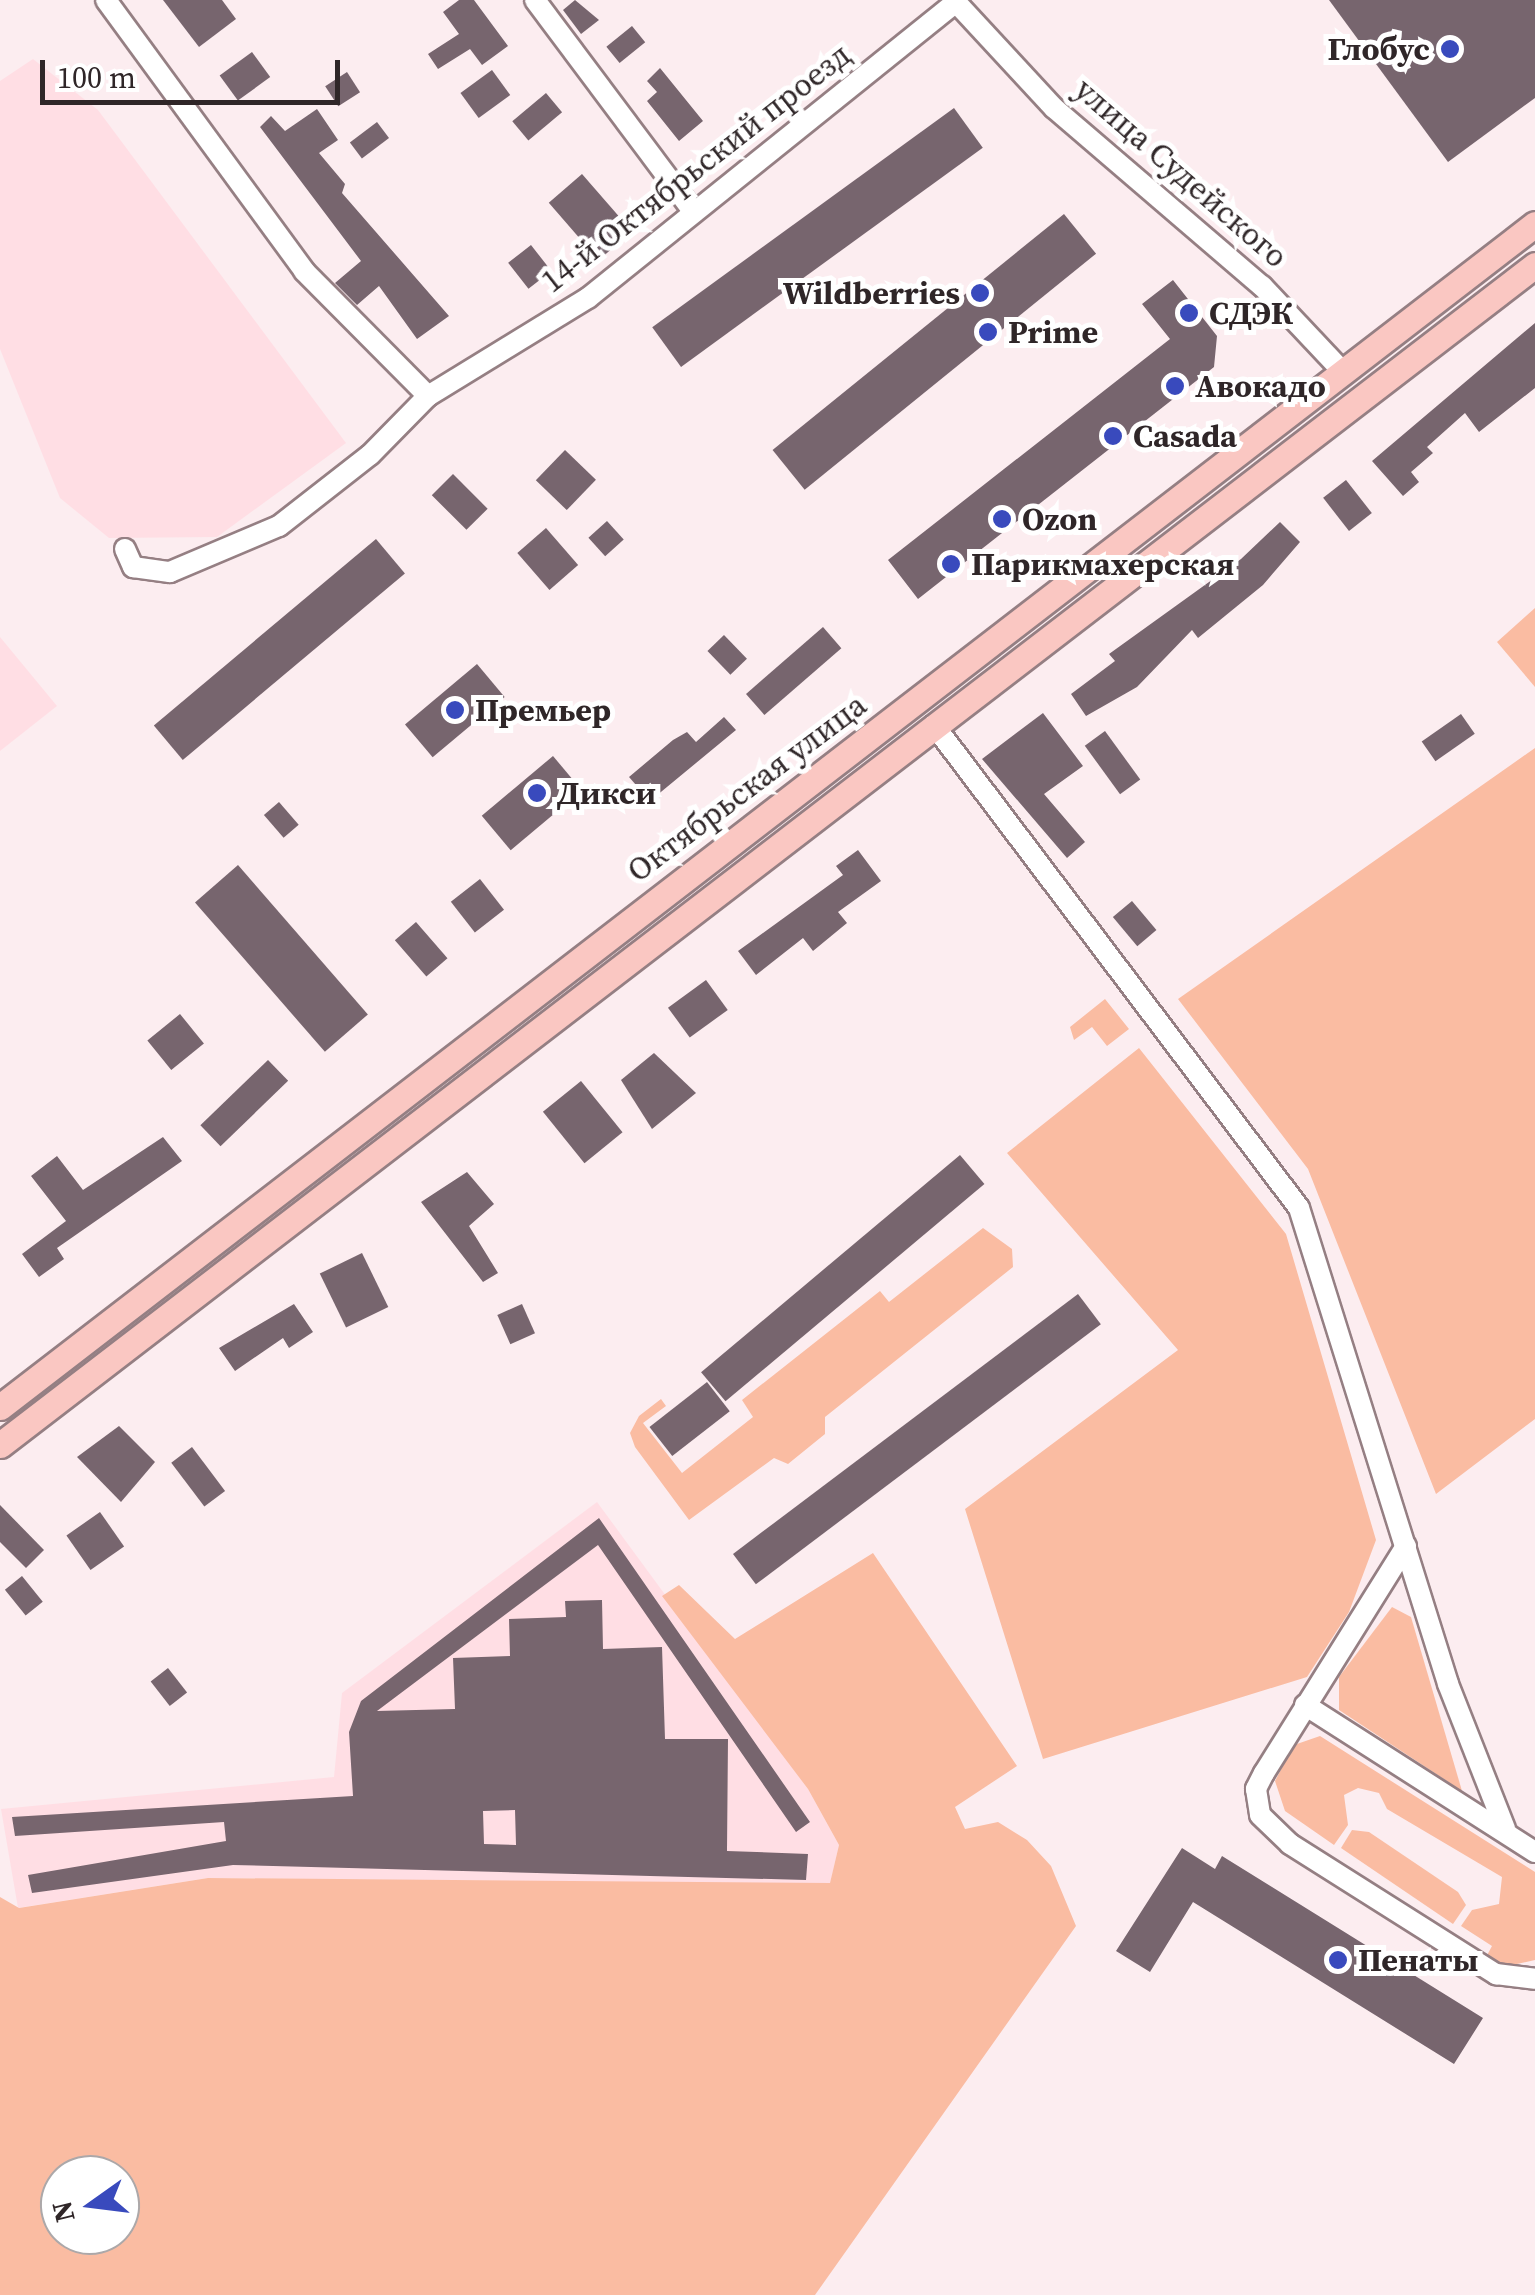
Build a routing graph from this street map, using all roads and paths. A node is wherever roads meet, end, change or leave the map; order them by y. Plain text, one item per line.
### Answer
1 (106, 0) edge
2 (535, 0) edge
3 (955, 1) edge
4 (692, 210) junction
5 (1535, 224) edge
6 (1535, 265) edge
7 (1343, 372) junction
8 (428, 396) junction
9 (1364, 397) junction
10 (125, 549) dead end
11 (914, 701) junction
12 (934, 724) junction
13 (0, 1408) edge
14 (0, 1444) edge
15 (1406, 1546) junction
16 (1305, 1705) junction
17 (1505, 1829) junction
18 (1535, 1852) edge
19 (1535, 1979) edge

1 - 8 street
2 - 4 street
3 - 4 street, 14-й Октябрьский проезд
3 - 7 street, улица Судейского
4 - 8 street, 14-й Октябрьский проезд
5 - 7 main road, Октябрьская улица
6 - 9 main road, Октябрьская улица
7 - 9 main road, улица Судейского
7 - 11 main road, Октябрьская улица
8 - 10 street, 14-й Октябрьский проезд
9 - 12 main road, Октябрьская улица
11 - 12 main road
11 - 13 main road, Октябрьская улица
12 - 14 main road, Октябрьская улица
12 - 15 street
15 - 16 street
15 - 17 street
16 - 17 street
16 - 19 street
17 - 18 street

